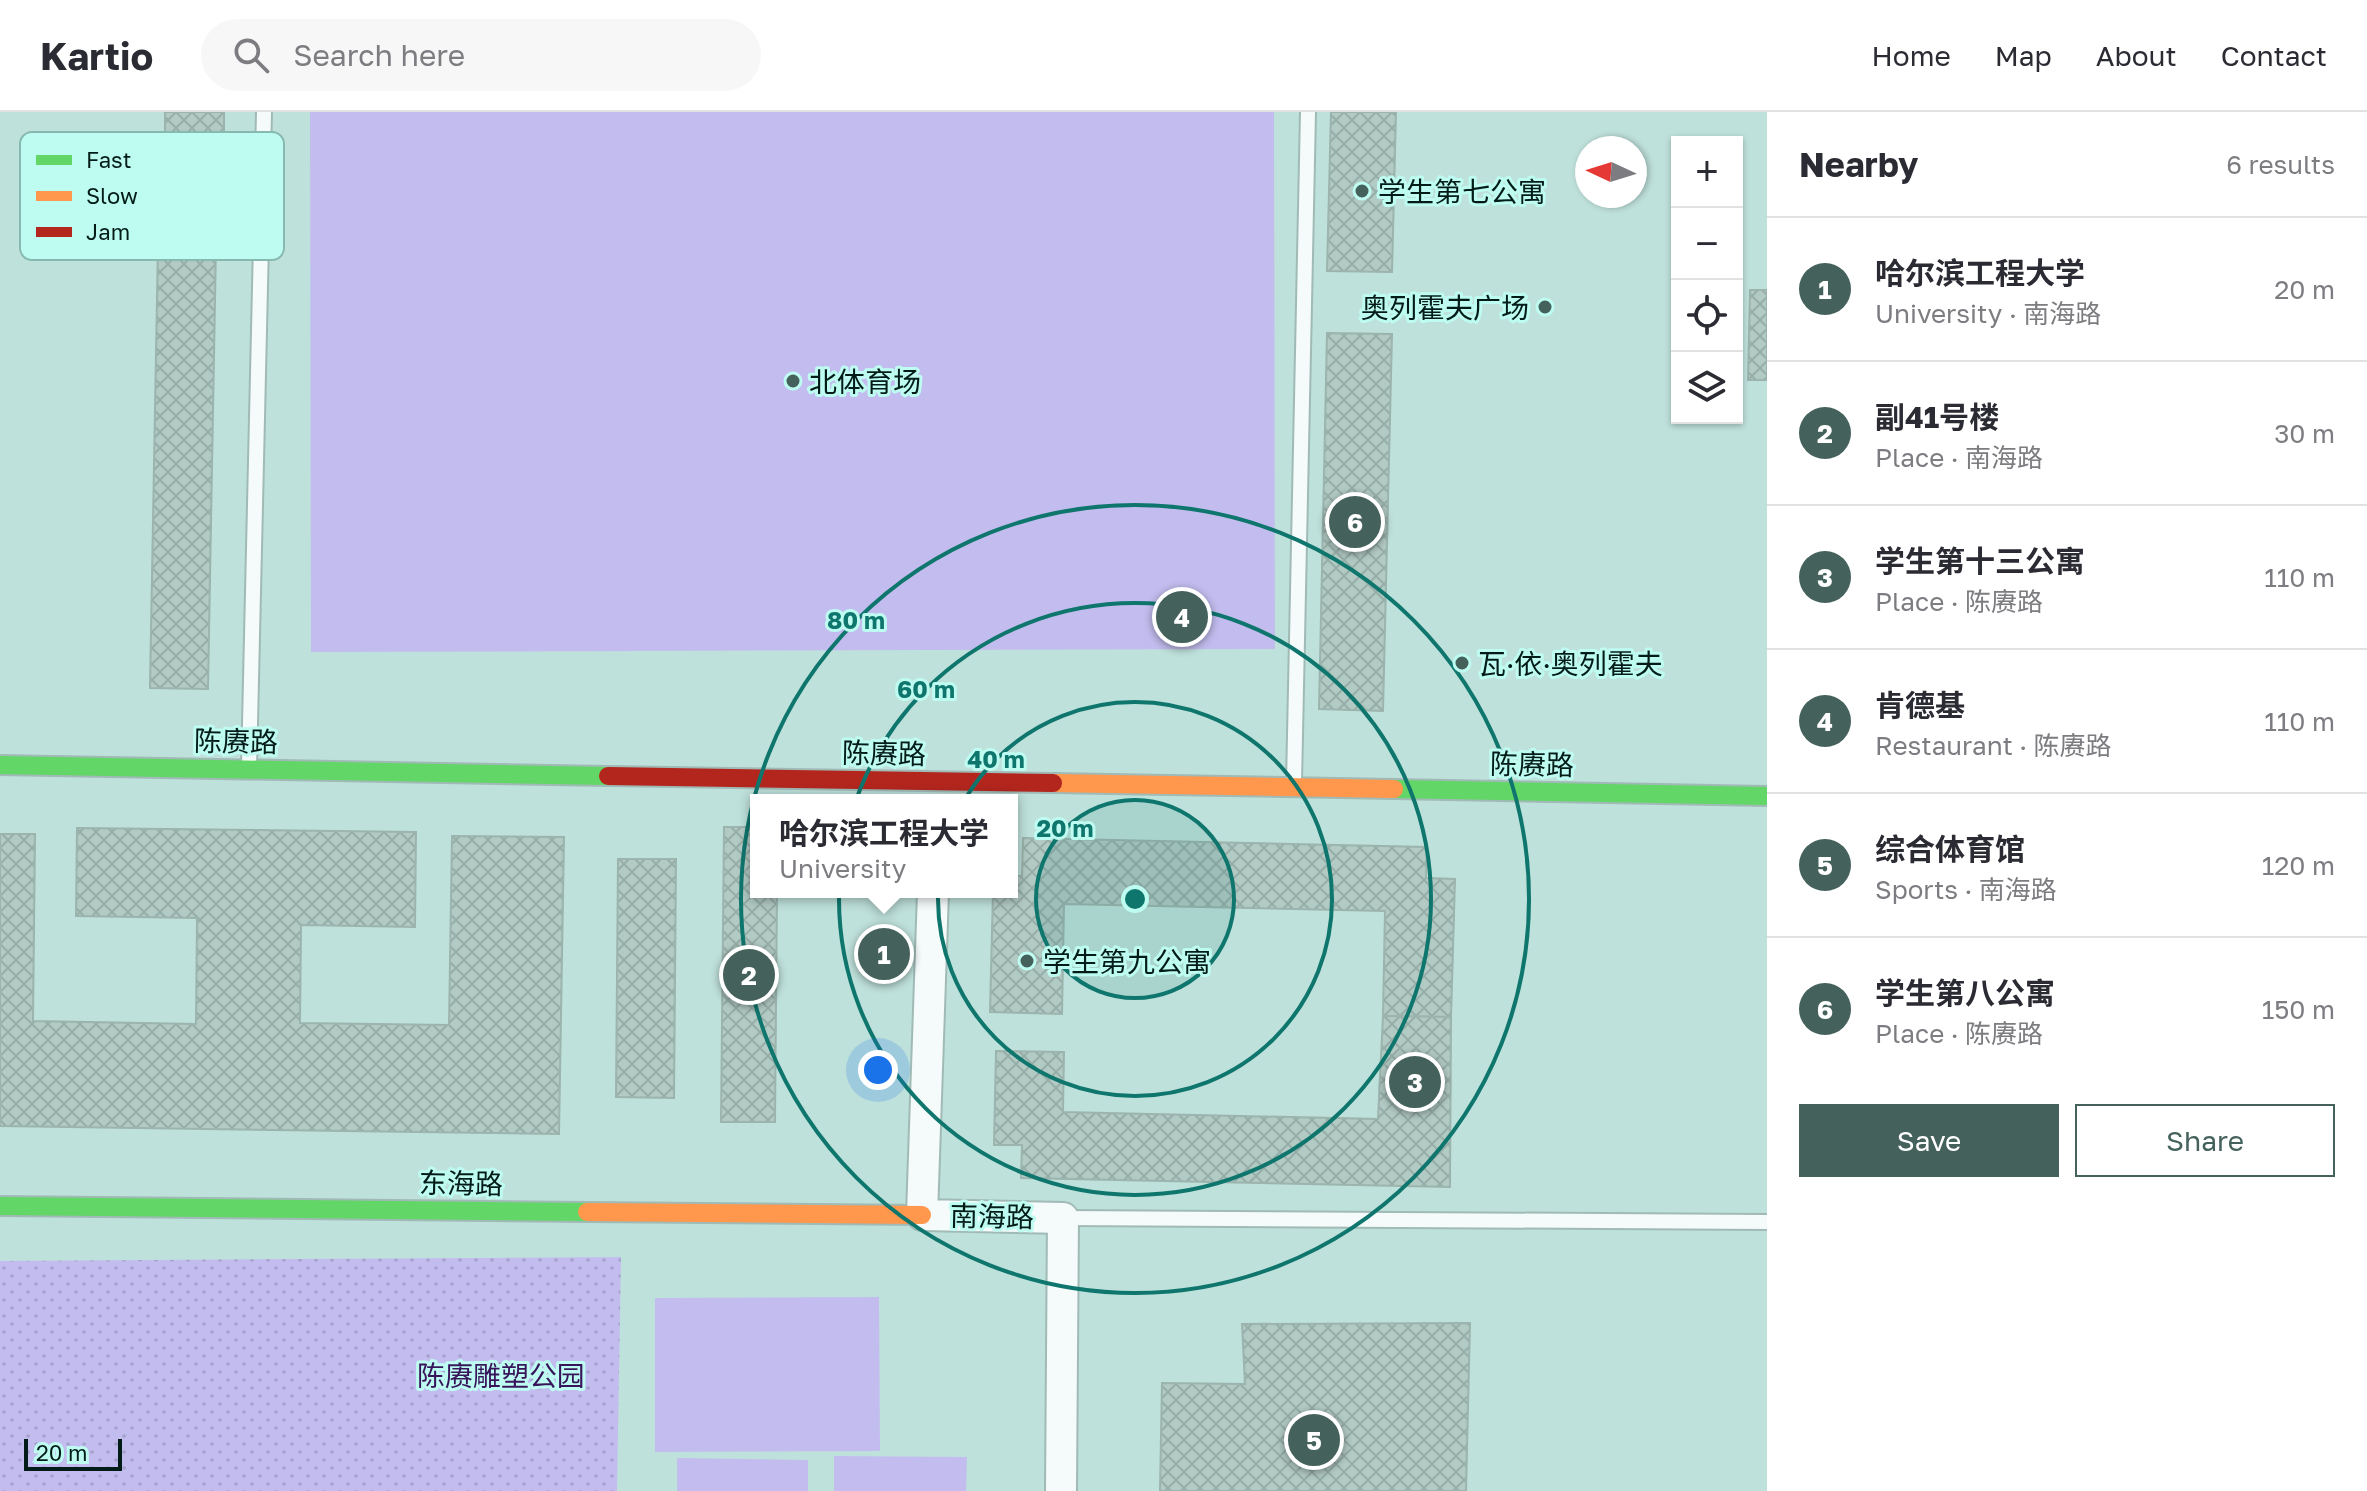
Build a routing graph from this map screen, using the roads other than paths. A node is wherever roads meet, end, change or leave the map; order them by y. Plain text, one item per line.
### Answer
1 (264, 112) edge
2 (1308, 112) edge
3 (264, 132) edge
4 (261, 260) edge
5 (0, 765) edge
6 (249, 770) junction
7 (1293, 788) junction
8 (936, 791) edge
9 (1767, 796) edge
10 (933, 898) edge
11 (0, 1206) edge
12 (922, 1215) junction
13 (1063, 1218) junction
14 (1767, 1222) edge
15 (1061, 1491) edge

1 - 3 lane
2 - 7 lane
4 - 6 lane
5 - 6 street, 陈赓路
6 - 8 street, 陈赓路
7 - 8 street, 陈赓路
7 - 9 street, 陈赓路
10 - 12 street, 南海路
11 - 12 street, 东海路
12 - 13 street, 南海路
13 - 14 lane
13 - 15 street, 南海路

